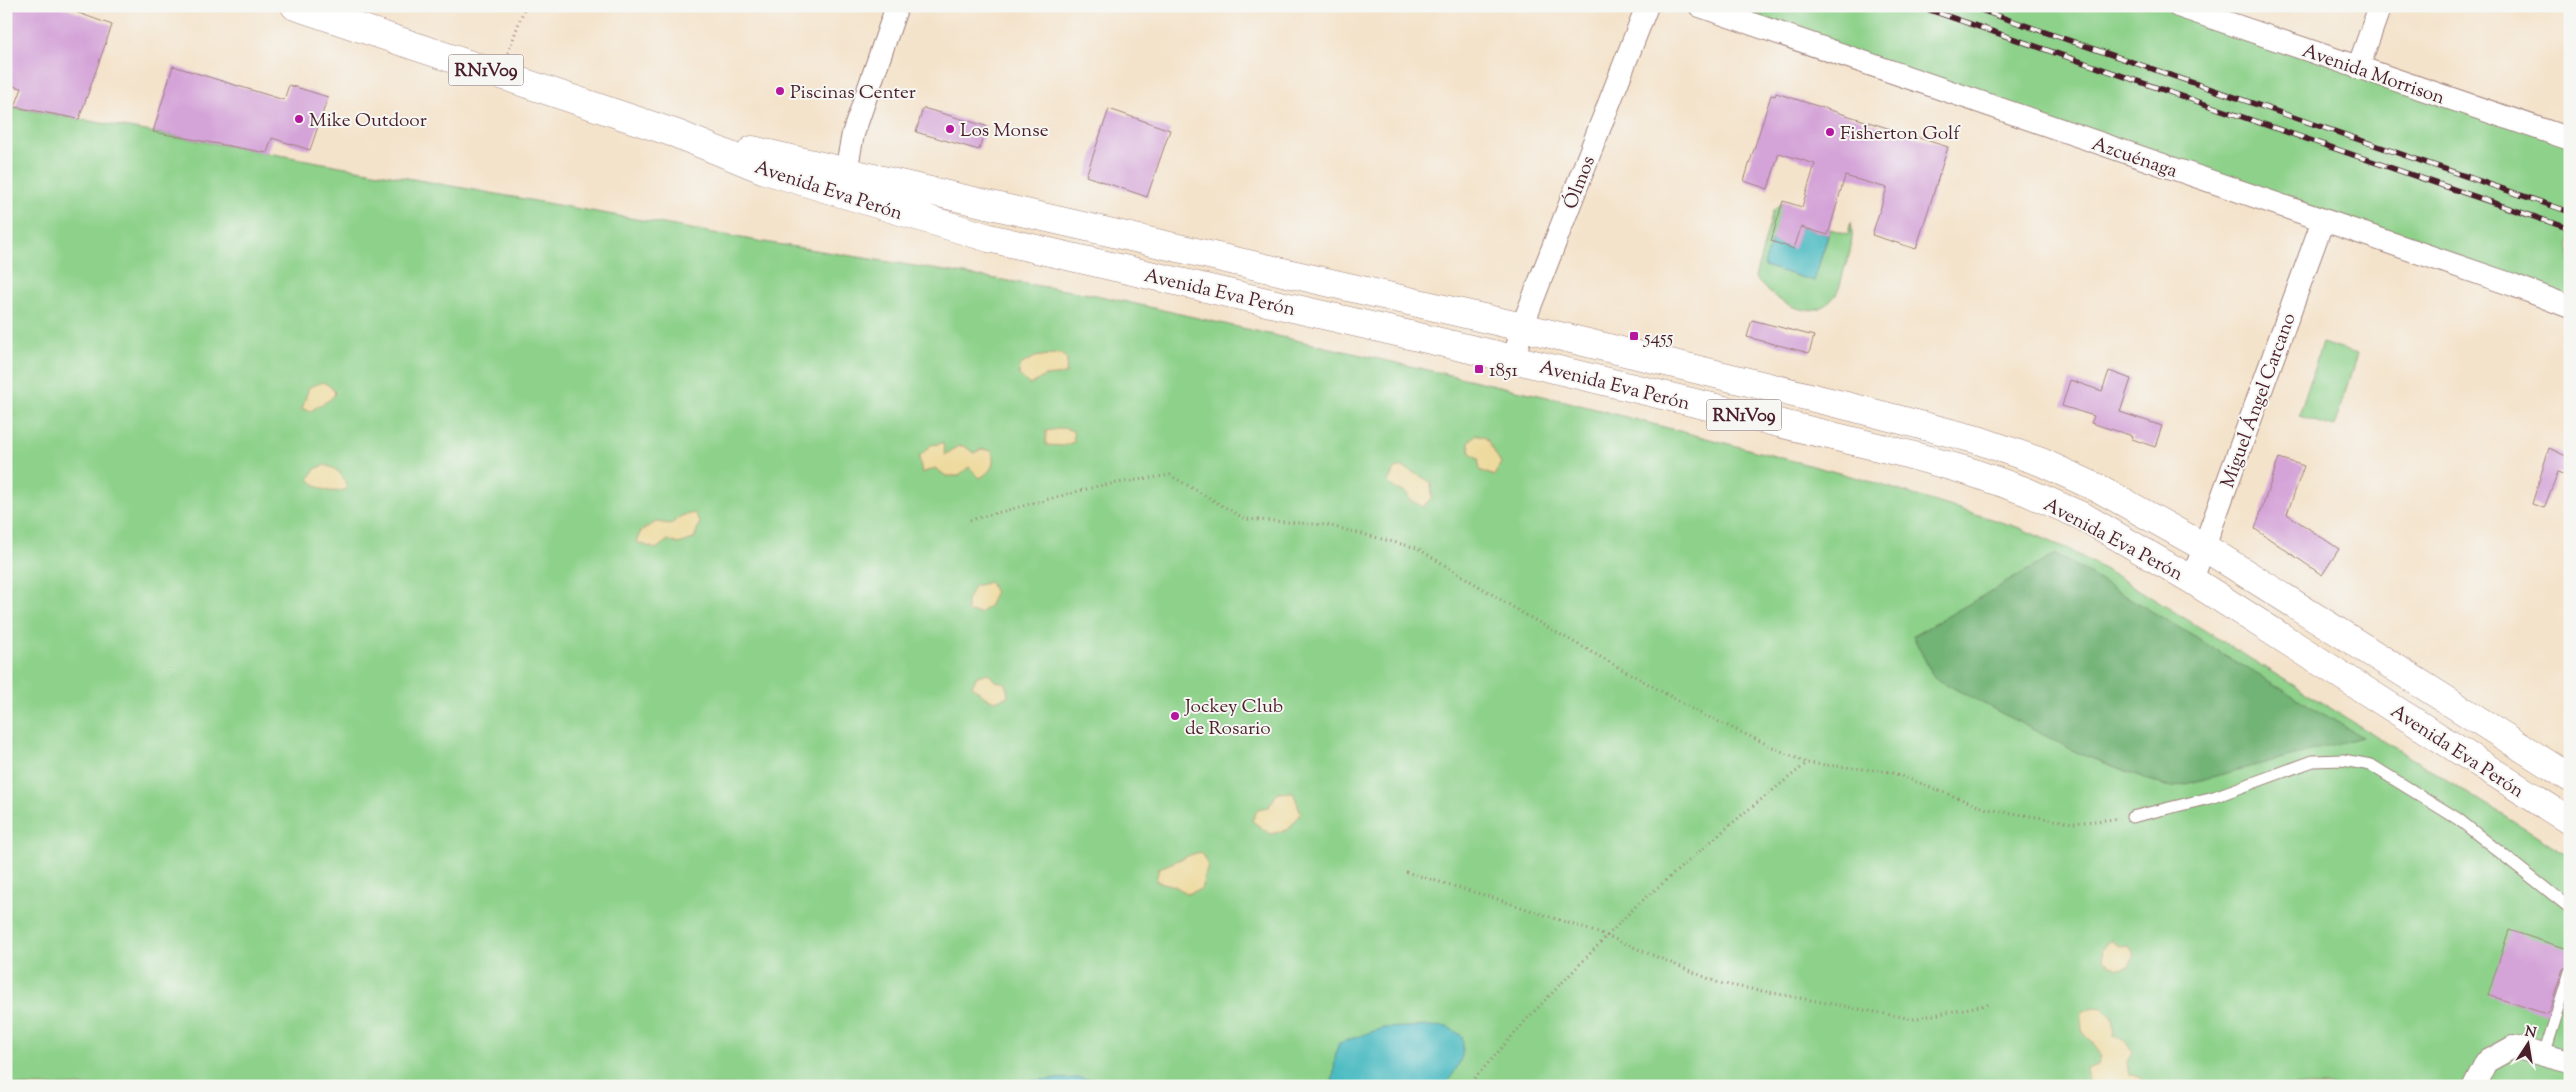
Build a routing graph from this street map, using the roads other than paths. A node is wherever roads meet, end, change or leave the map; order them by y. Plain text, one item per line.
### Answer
1 (296, 6) edge
2 (897, 6) edge
3 (1647, 6) edge
4 (1700, 6) edge
5 (2178, 6) edge
6 (2380, 6) edge
7 (2358, 68) junction
8 (2570, 140) edge
9 (844, 183) junction
10 (2323, 220) junction
11 (2570, 307) edge
12 (1522, 327) junction
13 (1514, 360) junction
14 (2204, 547) junction
15 (2192, 580) junction
16 (2570, 778) edge
17 (2132, 818) road end
18 (2570, 821) edge
19 (2570, 908) edge
20 (2570, 972) edge
21 (2544, 1055) junction
22 (2570, 1062) edge
23 (2474, 1086) edge

1 - 9 main road, Avenida Eva Perón / RN1V09
2 - 9 street
3 - 12 street, Ólmos
4 - 10 street, Azcuénaga
5 - 7 street, Avenida Morrison
6 - 7 street
7 - 8 street, Avenida Morrison
9 - 12 main road, Avenida Eva Perón / RN1V09
9 - 13 main road, Avenida Eva Perón / RN1V09
10 - 11 street, Azcuénaga
10 - 14 street, Miguel Ángel Carcano
12 - 13 street, Ólmos
12 - 14 main road, Avenida Eva Perón / RN1V09
13 - 15 main road, Avenida Eva Perón / RN1V09
14 - 15 street, Miguel Ángel Carcano
14 - 16 main road, Avenida Eva Perón / RN1V09
15 - 18 main road, Avenida Eva Perón / RN1V09
17 - 19 lane
20 - 21 lane
21 - 22 street
21 - 23 street

